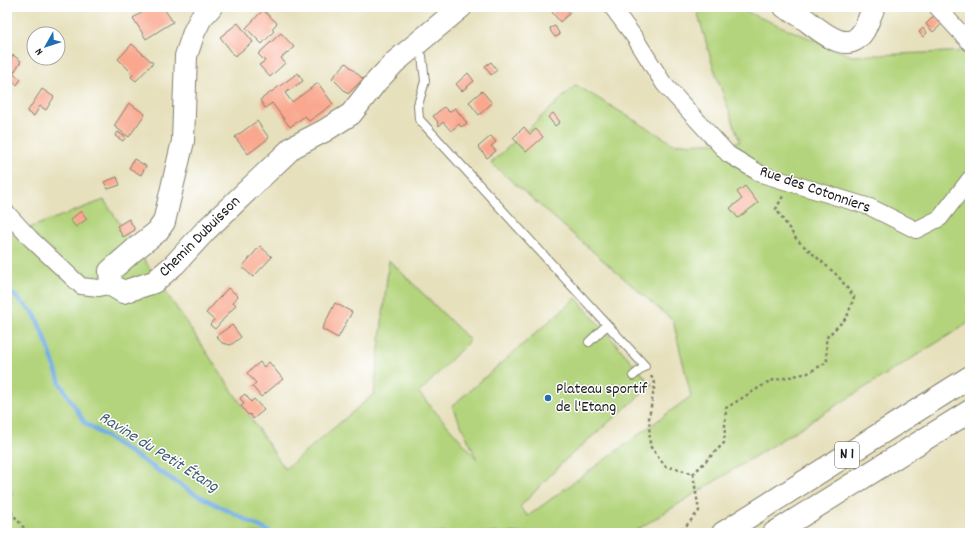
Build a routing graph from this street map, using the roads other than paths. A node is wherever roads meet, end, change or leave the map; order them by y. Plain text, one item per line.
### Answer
1 (211, 7) edge
2 (460, 7) edge
3 (612, 7) edge
4 (785, 7) edge
5 (874, 7) edge
6 (936, 7) edge
7 (970, 43) edge
8 (414, 46) junction
9 (970, 179) edge
10 (7, 213) edge
11 (110, 285) junction
12 (607, 325) junction
13 (589, 342) dead end
14 (633, 376) dead end
15 (970, 377) edge
16 (970, 412) edge
17 (723, 533) edge
18 (774, 533) edge

1 - 11 main road, Chemin Dubuisson
2 - 8 main road, Chemin Dubuisson
3 - 9 street, Rue des Cotonniers
4 - 5 main road
6 - 7 street
8 - 11 main road, Chemin Dubuisson
8 - 12 lane
10 - 11 street
12 - 13 lane
12 - 14 lane
15 - 17 main road, N 1
16 - 18 main road, N 1

